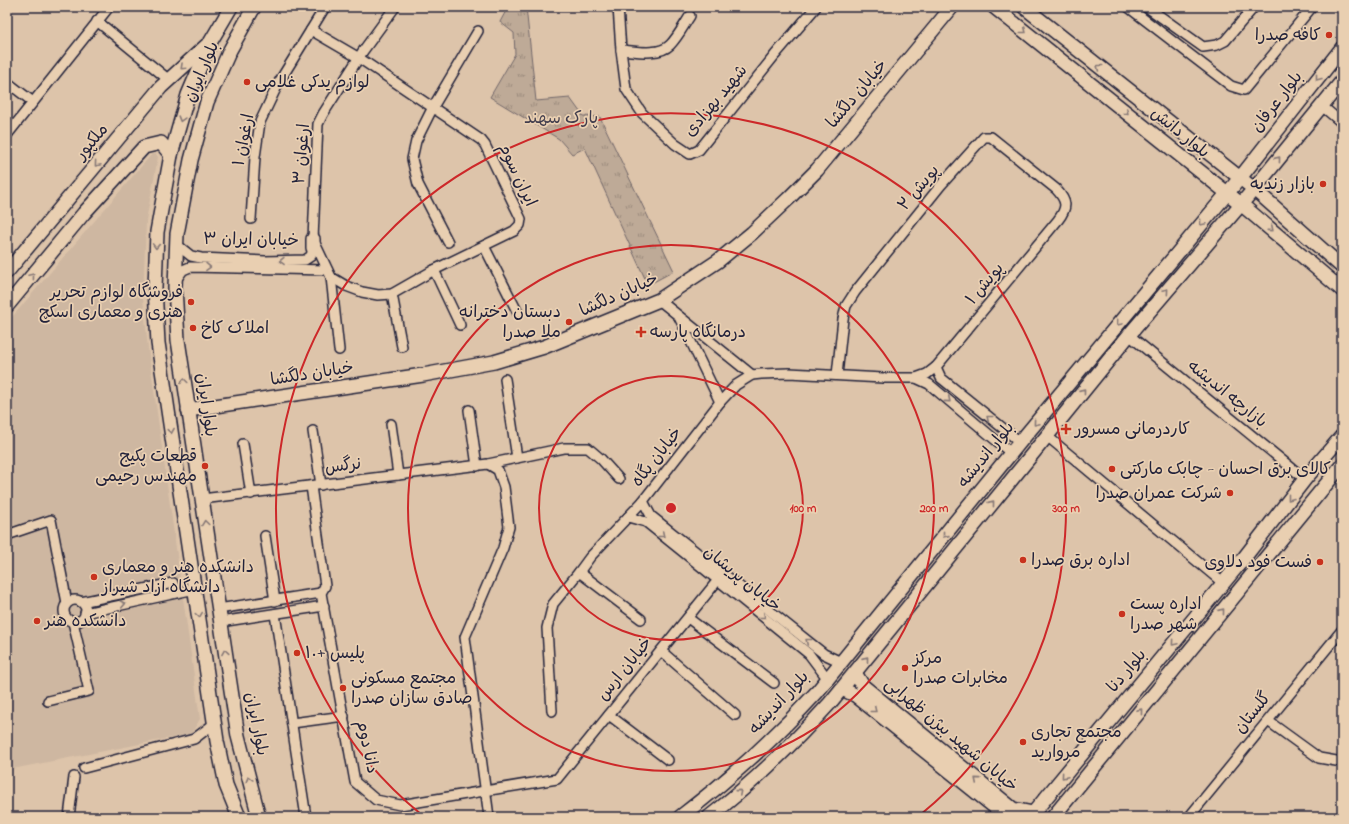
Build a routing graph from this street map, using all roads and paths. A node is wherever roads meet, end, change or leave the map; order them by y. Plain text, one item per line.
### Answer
1 (109, 7) edge
2 (231, 7) edge
3 (254, 7) edge
4 (324, 7) edge
5 (395, 7) edge
6 (618, 7) edge
7 (816, 7) edge
8 (952, 7) edge
9 (994, 7) edge
10 (1024, 7) edge
11 (1128, 7) edge
12 (1147, 7) edge
13 (1254, 7) edge
14 (1312, 7) edge
15 (1159, 10) edge
16 (690, 16) dead end
17 (97, 21) junction
18 (1148, 23) junction
19 (311, 30) junction
20 (478, 31) dead end
21 (211, 41) junction
22 (1342, 48) edge
23 (621, 50) junction
24 (359, 58) junction
25 (169, 80) junction
26 (1342, 81) edge
27 (7, 82) edge
28 (33, 102) junction
29 (1322, 106) junction
30 (433, 107) junction
31 (1342, 123) edge
32 (7, 134) edge
33 (171, 155) junction
34 (1240, 178) junction
35 (1254, 189) junction
36 (1227, 193) junction
37 (1242, 204) junction
38 (251, 219) dead end
39 (1058, 220) joint
40 (448, 242) dead end
41 (176, 244) junction
42 (313, 244) junction
43 (484, 246) junction
44 (1342, 267) edge
45 (434, 270) junction
46 (7, 272) edge
47 (329, 274) junction
48 (175, 281) junction
49 (1342, 290) edge
50 (392, 294) junction
51 (659, 300) junction
52 (7, 306) edge
53 (518, 313) dead end
54 (677, 314) junction
55 (460, 325) dead end
56 (1129, 335) junction
57 (402, 347) dead end
58 (339, 350) dead end
59 (936, 368) junction
60 (752, 375) junction
61 (837, 375) junction
62 (916, 378) junction
63 (505, 379) dead end
64 (720, 402) junction
65 (188, 410) junction
66 (469, 410) dead end
67 (391, 424) dead end
68 (313, 431) dead end
69 (1047, 436) junction
70 (1342, 436) edge
71 (1020, 442) junction
72 (243, 444) dead end
73 (1011, 453) junction
74 (517, 458) junction
75 (488, 464) junction
76 (1342, 465) edge
77 (477, 466) junction
78 (398, 475) junction
79 (619, 479) dead end
80 (1305, 479) junction
81 (321, 485) junction
82 (311, 486) junction
83 (251, 494) junction
84 (202, 499) junction
85 (643, 501) junction
86 (628, 517) junction
87 (7, 535) edge
88 (265, 536) dead end
89 (579, 572) junction
90 (718, 580) junction
91 (1223, 584) junction
92 (195, 589) junction
93 (176, 593) junction
94 (321, 594) junction
95 (275, 600) junction
96 (81, 602) junction
97 (67, 603) junction
98 (324, 606) junction
99 (218, 609) junction
100 (85, 612) junction
101 (275, 614) junction
102 (688, 618) junction
103 (641, 619) dead end
104 (73, 622) junction
105 (220, 622) junction
106 (1342, 630) edge
107 (661, 651) junction
108 (841, 662) junction
109 (855, 672) junction
110 (827, 678) junction
111 (774, 683) dead end
112 (842, 689) junction
113 (48, 702) dead end
114 (552, 711) dead end
115 (609, 715) junction
116 (735, 715) dead end
117 (344, 716) junction
118 (1268, 721) junction
119 (215, 723) junction
120 (292, 723) junction
121 (668, 760) dead end
122 (1342, 762) edge
123 (84, 768) dead end
124 (74, 777) dead end
125 (557, 779) joint
126 (485, 791) junction
127 (1032, 815) edge
128 (69, 817) edge
129 (239, 817) edge
130 (260, 817) edge
131 (306, 817) edge
132 (489, 817) edge
133 (680, 817) edge
134 (709, 817) edge
135 (1007, 817) edge
136 (1053, 817) edge
137 (1189, 817) edge

1 - 17 street
2 - 21 street, بلوار ایران
3 - 41 street, بلوار ایران
4 - 19 street, ارغوان ۱
5 - 24 street, ارغوان ۳
6 - 23 street, شهید بهزادی
7 - 23 street, شهید بهزادی
8 - 51 street, خیابان دلگشا
9 -> 36 street, بلوار دانش
34 -> 10 street, بلوار دانش
11 - 18 street
12 - 15 street
13 - 15 street
14 - 18 street
15 - 18 street
16 - 23 street
17 - 25 street
17 - 28 street
19 - 24 street, ایران سوم
19 - 38 street, ارغوان ۱
20 - 30 street
21 -> 25 street, ملکپور
21 -> 33 street, بلوار ایران
22 -> 34 street, بلوار عرفان
24 - 30 street, ایران سوم
24 - 42 street, ارغوان ۳
25 -> 46 street, ملکپور
26 - 29 street
27 - 28 street
28 - 32 street
29 - 31 street
35 -> 29 street
30 - 40 street
30 - 43 street, ایران سوم
52 -> 33 street
33 -> 92 street, بلوار ایران
34 - 35 street, بلوار دانش
34 - 36 street, بلوار عرفان
35 - 37 street, بلوار اندیشه
35 - 44 street, بلوار دانش
36 - 37 street, بلوار دانش
36 -> 71 street, بلوار اندیشه
37 -> 49 street, بلوار دانش
56 -> 37 street, بلوار اندیشه
39 - 59 street, پویش ۱
39 - 61 street, پویش ۲
42 -> 41 street, خیابان ایران ۳
41 - 48 street, بلوار ایران
42 - 47 street
43 - 45 street, ایران سوم
43 - 53 street
45 - 50 street, ایران سوم
45 - 55 street
48 -> 47 street, خیابان ایران ۳
47 - 50 street
47 - 58 street
65 -> 48 street, بلوار ایران
50 - 57 street
51 - 54 street
51 - 65 street, خیابان دلگشا
54 - 60 street
54 - 64 street
69 -> 56 street, بلوار اندیشه
56 - 80 street, بازارچه اندیشه
59 - 62 street, خیابان پگاه
71 -> 59 street
60 - 61 street, خیابان پگاه
60 - 64 street, خیابان پگاه
61 - 62 street, خیابان پگاه
62 -> 73 street, خیابان پگاه
63 - 74 street
64 - 85 street, خیابان پگاه
65 - 84 street, بلوار ایران
66 - 77 street
67 - 78 street
68 - 81 street
69 - 91 street
109 -> 69 street, بلوار اندیشه
70 - 80 street, بلوار دنا
71 - 73 street, بلوار اندیشه
72 - 83 street
73 -> 108 street, بلوار اندیشه
74 - 75 street, نرگس
74 - 79 street, نرگس
75 - 77 street, نرگس
75 - 126 street
136 -> 76 street, بلوار دنا
77 - 78 street, نرگس
78 - 81 street, نرگس
80 -> 91 street, بلوار دنا
81 - 82 street, نرگس
82 - 83 street, نرگس
82 - 94 street
83 - 84 street, نرگس
99 -> 84 street, بلوار ایران
85 - 86 street, خیابان پگاه
108 -> 85 street, خیابان پریشان
86 - 89 street, خیابان پگاه
86 -> 90 street, خیابان پریشان
87 - 97 street
88 - 95 street
89 - 103 street
89 - 114 street, خیابان پگاه
90 - 102 street, خیابان ارس
90 -> 110 street, خیابان پریشان
91 -> 127 street, بلوار دنا
92 - 93 street
92 -> 119 street, بلوار ایران
93 - 96 street
100 -> 93 street
94 - 95 street
94 - 98 street, دانا دوم
95 - 99 street
96 - 97 street
96 - 100 street
97 - 104 street
98 - 101 street
98 - 117 street, دانا دوم
99 - 105 street, بلوار ایران
100 - 104 street
101 - 105 street
101 - 120 street
102 - 107 street, خیابان ارس
102 - 111 street
104 - 113 street
130 -> 105 street, بلوار ایران
106 - 118 street, گلستان
107 - 115 street, خیابان ارس
107 - 116 street
108 - 110 street, بلوار اندیشه
109 - 112 street, بلوار اندیشه
127 -> 109 street, خیابان شهید بیژن ظهرابی
110 - 133 street, بلوار اندیشه
134 -> 112 street, بلوار اندیشه
112 -> 135 street, خیابان شهید بیژن ظهرابی
115 - 121 street
115 - 125 street, خیابان ارس
117 - 120 street
117 - 126 street, دانا دوم
118 - 122 street
118 - 137 street, گلستان
119 - 123 street
119 - 129 street, بلوار ایران
120 - 131 street
124 - 128 street
125 - 126 street, دانا دوم
126 - 132 street

